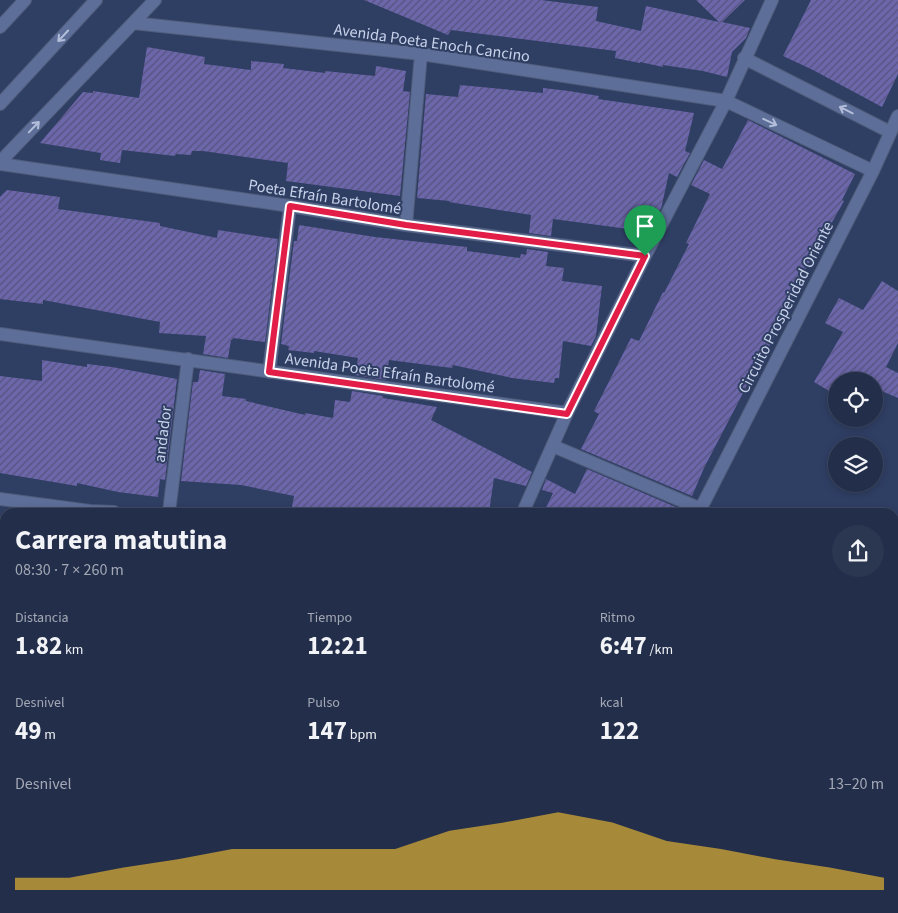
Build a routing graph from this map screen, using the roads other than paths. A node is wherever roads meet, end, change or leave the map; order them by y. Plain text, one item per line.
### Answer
1 (25, 0) edge
2 (96, 0) edge
3 (155, 0) edge
4 (768, 2) edge
5 (133, 23) junction
6 (0, 27) edge
7 (421, 54) junction
8 (744, 58) junction
9 (726, 101) junction
10 (0, 104) edge
11 (898, 116) edge
12 (890, 132) junction
13 (0, 163) edge
14 (873, 171) junction
15 (290, 206) junction
16 (406, 225) junction
17 (645, 256) junction
18 (0, 334) edge
19 (188, 359) junction
20 (269, 372) junction
21 (567, 414) junction
22 (552, 446) junction
23 (0, 499) edge
24 (62, 508) edge
25 (169, 508) edge
26 (525, 508) edge
27 (695, 508) edge
28 (701, 508) edge

1 - 6 street
2 -> 10 street
3 - 5 street
4 - 8 street
5 - 7 street, Avenida Poeta Enoch Cancino
13 -> 5 street
7 - 9 street, Avenida Poeta Enoch Cancino
7 - 16 street
8 - 9 street
12 -> 8 street
9 -> 14 street, Avenida Poeta Enoch Cancino
9 - 17 street
11 - 12 street, Circuito Prosperidad Oriente
12 - 14 street, Circuito Prosperidad Oriente
13 - 15 street, Poeta Efraín Bartolomé
14 - 28 street, Circuito Prosperidad Oriente
15 - 16 street, Poeta Efraín Bartolomé
15 - 20 street
16 - 17 street, Poeta Efraín Bartolomé
17 - 21 street
18 - 19 street, Avenida Poeta Efraín Bartolomé
19 - 20 street, Avenida Poeta Efraín Bartolomé
19 - 25 street, andador
20 - 21 street, Avenida Poeta Efraín Bartolomé
21 - 22 street
22 - 26 street
22 - 27 street
23 - 24 street

